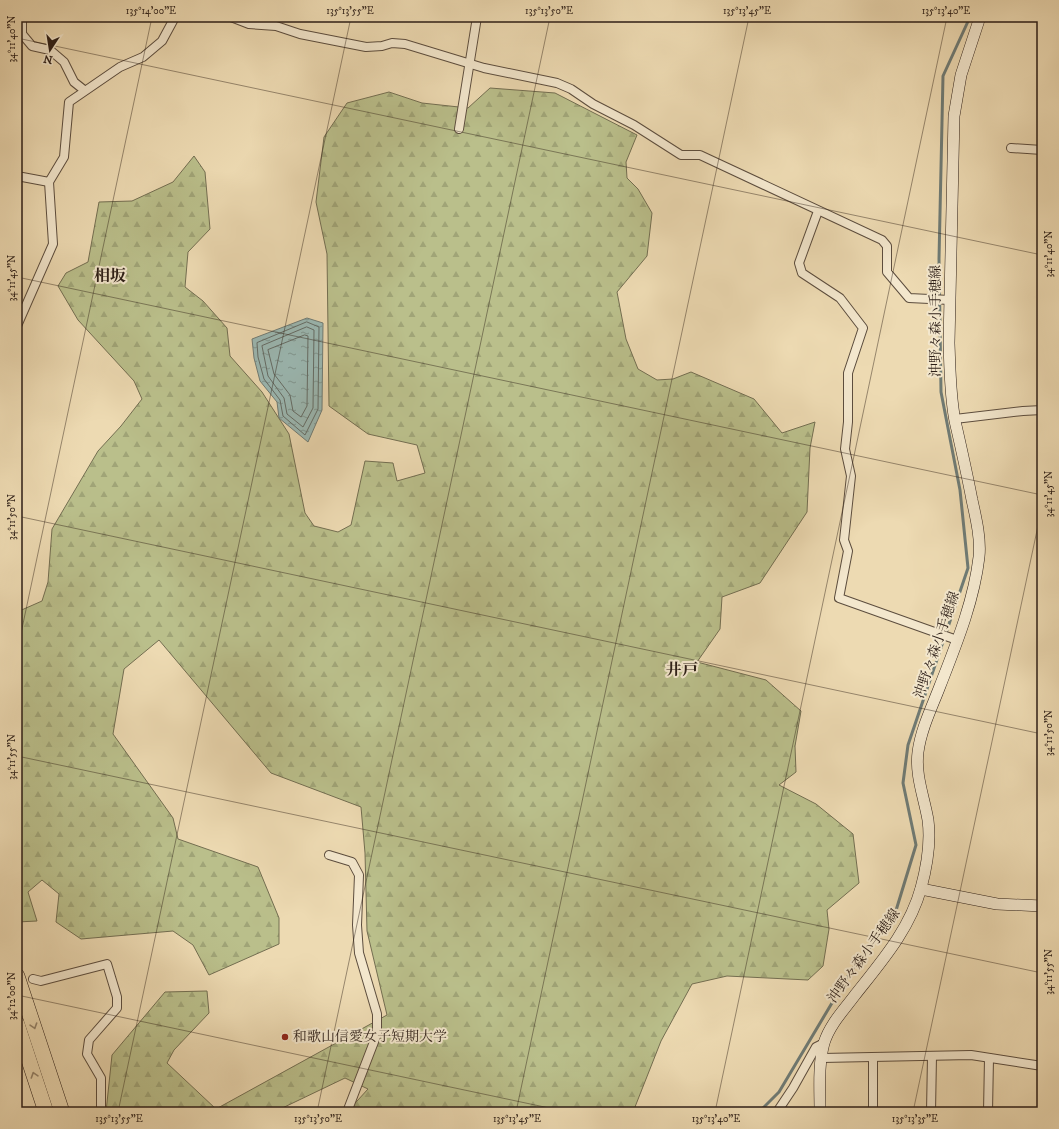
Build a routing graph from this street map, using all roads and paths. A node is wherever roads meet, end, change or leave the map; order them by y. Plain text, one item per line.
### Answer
1 (22, 17) edge
2 (175, 17) edge
3 (232, 17) edge
4 (477, 17) edge
5 (980, 17) edge
6 (259, 21) edge
7 (469, 63) junction
8 (84, 90) junction
9 (459, 129) dead end
10 (1010, 148) dead end
11 (1042, 150) edge
12 (17, 176) edge
13 (50, 182) junction
14 (818, 211) junction
15 (950, 300) junction
16 (17, 326) edge
17 (1042, 410) edge
18 (955, 419) junction
19 (957, 640) junction
20 (329, 855) dead end
21 (921, 889) junction
22 (1042, 906) edge
23 (17, 976) edge
24 (33, 980) dead end
25 (17, 1024) edge
26 (824, 1043) junction
27 (932, 1056) junction
28 (873, 1057) junction
29 (822, 1058) junction
30 (989, 1058) junction
31 (1042, 1066) edge
32 (46, 1112) edge
33 (62, 1112) edge
34 (101, 1112) edge
35 (346, 1112) edge
36 (777, 1112) edge
37 (820, 1112) edge
38 (873, 1112) edge
39 (931, 1112) edge
40 (988, 1112) edge

1 - 8 street
2 - 8 street
3 - 6 street
4 - 7 street
5 - 15 main road, 沖野々森小手穂線
6 - 7 street
7 - 9 street
7 - 14 street
8 - 13 street
10 - 11 street
12 - 13 street
13 - 16 street
14 - 15 street
14 - 19 street
15 - 18 main road, 沖野々森小手穂線
17 - 18 street
18 - 19 main road, 沖野々森小手穂線
19 - 21 main road, 沖野々森小手穂線
20 - 35 street
21 - 22 main road
21 - 26 main road, 沖野々森小手穂線
23 -> 33 highway
24 - 34 street
32 -> 25 highway
26 - 29 main road, 沖野々森小手穂線
26 - 36 street
27 - 28 street
27 - 30 street
27 - 39 street
28 - 29 street
28 - 38 street
29 - 37 main road, 沖野々森小手穂線
30 - 31 street
30 - 40 street

